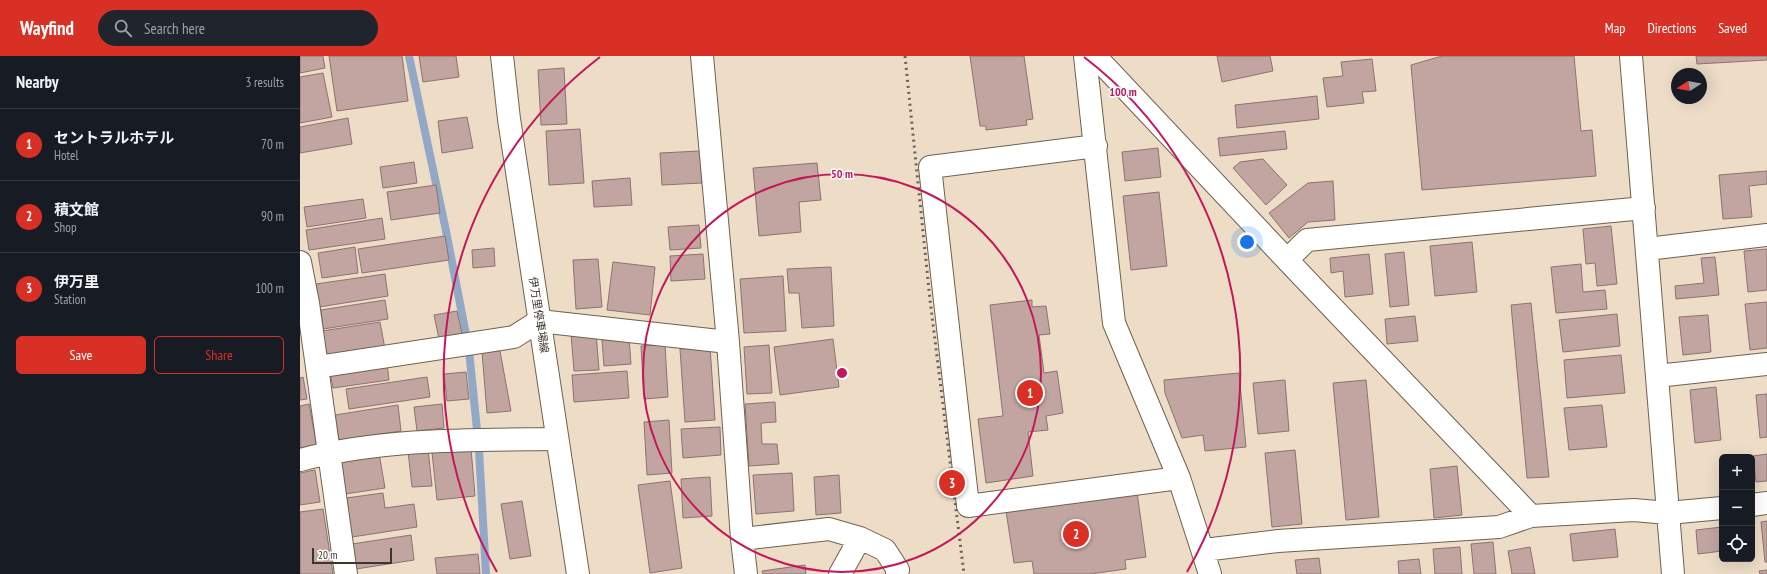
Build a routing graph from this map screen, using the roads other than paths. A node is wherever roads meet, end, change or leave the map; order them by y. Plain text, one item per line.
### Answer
1 (502, 56) edge
2 (702, 56) edge
3 (1085, 56) edge
4 (1095, 56) edge
5 (1631, 56) edge
6 (1096, 146) junction
7 (1644, 208) junction
8 (1767, 235) edge
9 (1647, 248) junction
10 (1287, 260) junction
11 (300, 262) edge
12 (540, 321) junction
13 (728, 342) junction
14 (1767, 364) edge
15 (317, 367) junction
16 (1657, 376) junction
17 (557, 439) junction
18 (329, 452) junction
19 (300, 460) edge
20 (1179, 478) junction
21 (1767, 503) edge
22 (1755, 505) edge
23 (1719, 508) edge
24 (1668, 513) junction
25 (1531, 516) junction
26 (860, 538) junction
27 (742, 539) junction
28 (1204, 550) junction
29 (346, 574) edge
30 (578, 574) edge
31 (746, 574) edge
32 (840, 574) edge
33 (898, 574) edge
34 (1210, 574) edge
35 (1673, 574) edge

1 - 12 street, 伊万里停車場線
2 - 13 street
3 - 6 street
4 - 10 street
5 - 7 street
6 - 20 street
6 - 20 street
7 - 9 street
7 - 10 street
8 - 9 street
9 - 16 street
10 - 25 street
11 - 15 street
12 - 13 street
12 - 15 street
12 - 17 street, 伊万里停車場線
13 - 27 street
14 - 16 street
15 - 18 street
16 - 24 street
17 - 18 street
17 - 30 street, 伊万里停車場線
18 - 19 street
18 - 29 street
20 - 28 street
21 - 22 street
23 - 24 street
24 - 25 street
24 - 35 street
25 - 28 street
26 - 27 street
26 - 32 street
26 - 33 street
27 - 31 street
28 - 34 street

